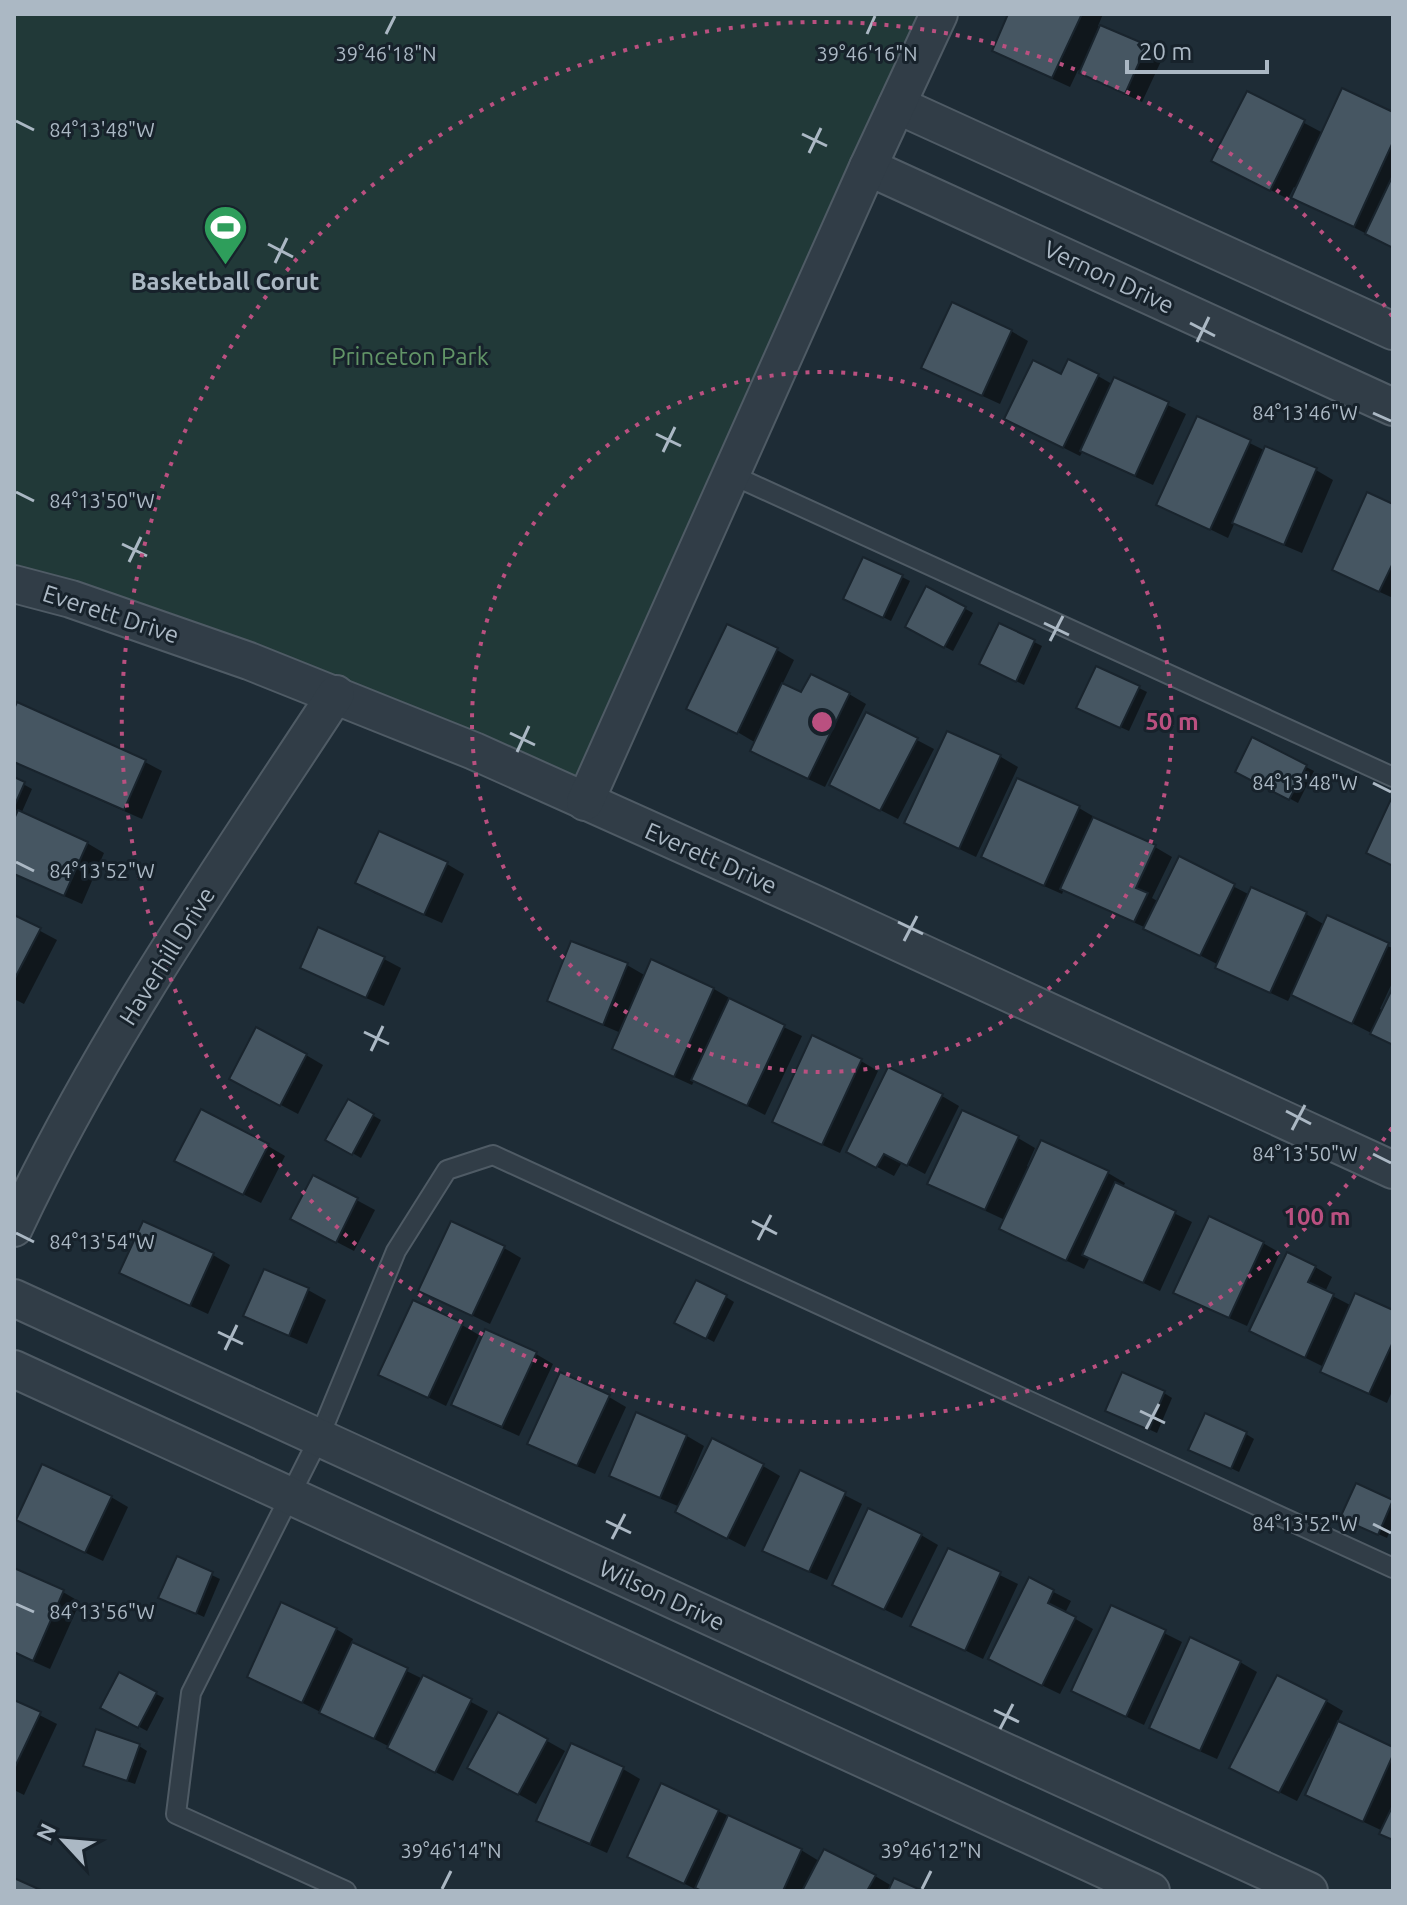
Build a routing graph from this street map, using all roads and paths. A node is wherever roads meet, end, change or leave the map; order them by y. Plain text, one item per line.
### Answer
1 (939, 14) edge
2 (897, 105) junction
3 (868, 167) junction
4 (1393, 331) edge
5 (1393, 407) edge
6 (730, 474) junction
7 (14, 584) edge
8 (336, 694) junction
9 (1393, 777) edge
10 (585, 802) junction
11 (1393, 1170) edge
12 (14, 1228) edge
13 (14, 1298) edge
14 (14, 1369) edge
15 (319, 1438) junction
16 (291, 1496) junction
17 (1393, 1568) edge
18 (346, 1891) edge
19 (1151, 1891) edge
20 (1309, 1891) edge

1 - 2 street
2 - 3 street
2 - 4 street
3 - 5 street, Vernon Drive
3 - 6 street
6 - 9 lane
6 - 10 street
7 - 8 street, Everett Drive
8 - 10 street, Everett Drive
8 - 12 street, Haverhill Drive
10 - 11 street, Everett Drive
13 - 15 street, Wilson Drive
14 - 16 street
15 - 16 lane
15 - 17 lane
15 - 20 street, Wilson Drive
16 - 18 lane
16 - 19 street

